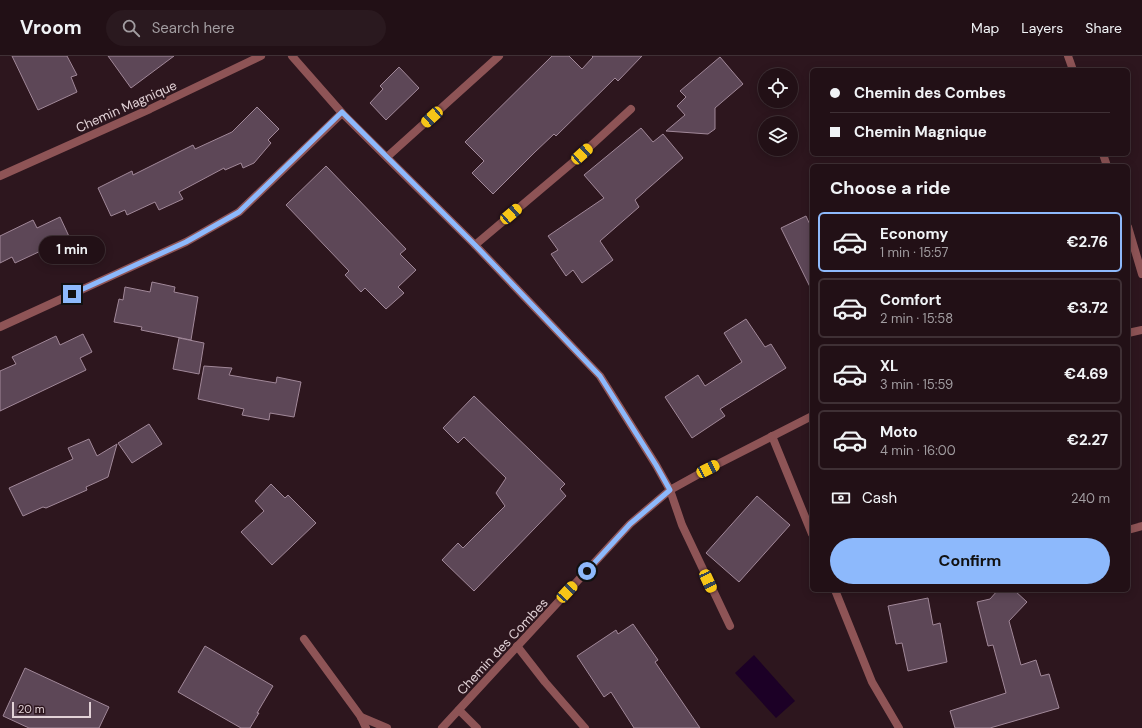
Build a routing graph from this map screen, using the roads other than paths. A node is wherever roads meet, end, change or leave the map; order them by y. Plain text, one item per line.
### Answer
1 (261, 56) edge
2 (292, 56) edge
3 (499, 56) edge
4 (1068, 56) edge
5 (1072, 68) edge
6 (631, 109) dead end
7 (342, 112) junction
8 (387, 157) junction
9 (0, 176) edge
10 (1130, 234) edge
11 (475, 245) junction
12 (1142, 274) edge
13 (0, 327) edge
14 (1142, 330) edge
15 (1130, 333) edge
16 (810, 417) edge
17 (772, 436) junction
18 (670, 490) junction
19 (1142, 526) edge
20 (810, 529) edge
21 (1130, 529) edge
22 (836, 592) edge
23 (730, 626) dead end
24 (304, 639) dead end
25 (517, 646) junction
26 (459, 710) junction
27 (361, 717) junction
28 (366, 728) edge
29 (387, 728) edge
30 (442, 728) edge
31 (477, 728) edge
32 (585, 728) edge
33 (899, 728) edge

1 - 9 street, Chemin Magnique
2 - 7 street
3 - 8 street
4 - 5 street
6 - 11 street
7 - 8 street
7 - 13 street
8 - 11 street
10 - 12 street
11 - 18 street
14 - 15 street
16 - 17 street, Chemin des Combes
17 - 18 street, Chemin des Combes
17 - 20 street
18 - 23 street
18 - 25 street, Chemin des Combes
19 - 21 street
22 - 33 street
24 - 27 street
25 - 26 street, Chemin des Combes
25 - 32 street
26 - 30 street, Chemin des Combes
26 - 31 street
27 - 28 street
27 - 29 street

